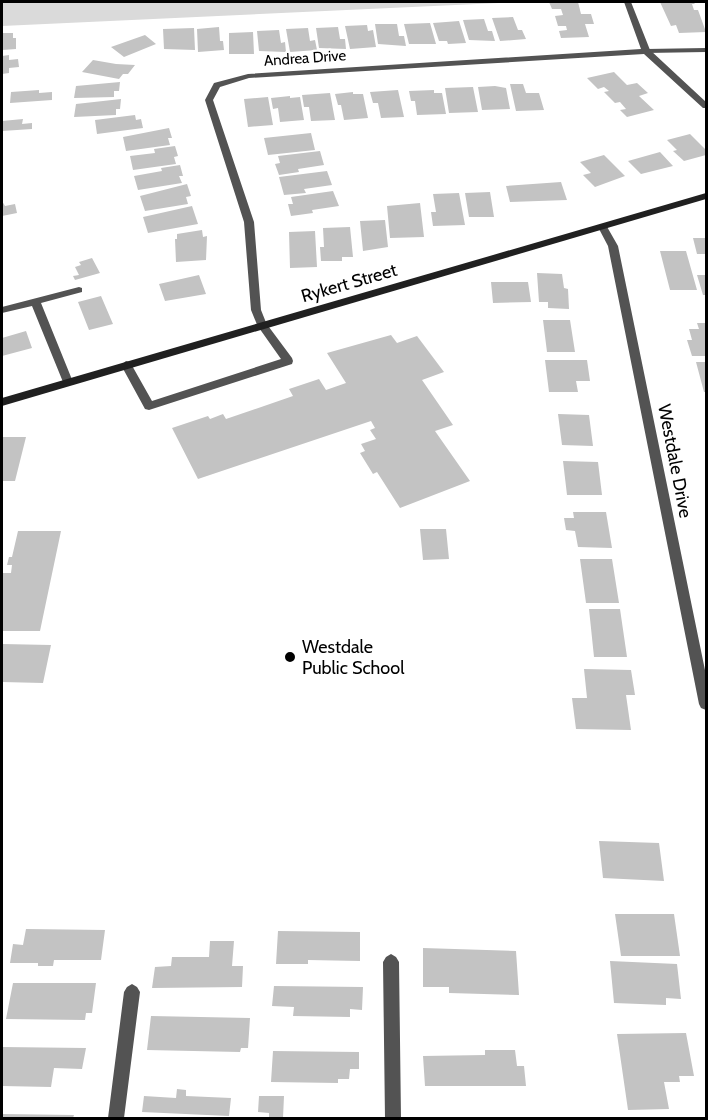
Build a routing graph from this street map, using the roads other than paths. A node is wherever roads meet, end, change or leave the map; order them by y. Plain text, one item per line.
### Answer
1 (627, 2) edge
2 (706, 50) edge
3 (646, 51) junction
4 (706, 106) edge
5 (706, 196) edge
6 (603, 227) junction
7 (80, 290) dead end
8 (35, 301) junction
9 (2, 310) edge
10 (262, 325) junction
11 (126, 365) junction
12 (68, 382) junction
13 (2, 402) edge
14 (706, 705) edge
15 (391, 962) dead end
16 (132, 992) dead end
17 (116, 1119) edge
18 (393, 1119) edge

1 - 3 street
2 - 3 street, Andrea Drive
3 - 4 street
3 - 10 street, Andrea Drive
5 - 6 street, Rykert Street
6 - 10 street, Rykert Street
6 - 14 street, Westdale Drive
7 - 8 street
8 - 9 street
8 - 12 street
10 - 11 street, Rykert Street
10 - 11 street
11 - 12 street, Rykert Street
12 - 13 street, Rykert Street
15 - 18 street
16 - 17 street

